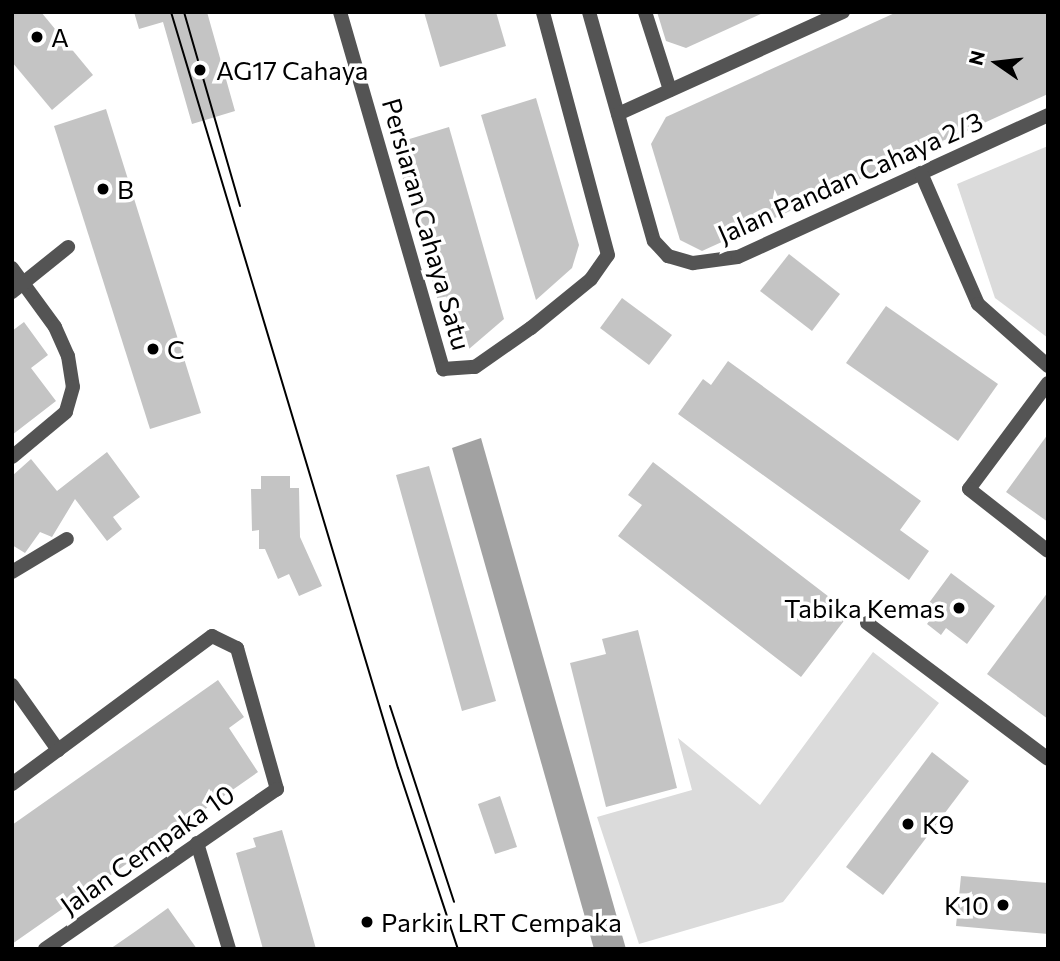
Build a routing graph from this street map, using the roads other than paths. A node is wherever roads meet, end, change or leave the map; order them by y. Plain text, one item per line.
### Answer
1 (340, 12) edge
2 (543, 12) edge
3 (589, 12) edge
4 (645, 12) edge
5 (843, 12) edge
6 (670, 90) junction
7 (618, 114) junction
8 (1048, 116) edge
9 (921, 173) junction
10 (68, 247) dead end
11 (12, 268) edge
12 (18, 287) edge
13 (1048, 366) edge
14 (1048, 383) edge
15 (12, 457) edge
16 (67, 539) dead end
17 (1048, 551) edge
18 (12, 572) edge
19 (867, 623) dead end
20 (12, 685) edge
21 (58, 750) junction
22 (1048, 759) edge
23 (12, 784) edge
24 (197, 844) junction
25 (45, 949) edge
26 (229, 949) edge

1 - 2 street, Persiaran Cahaya Satu
3 - 7 street
4 - 6 street
5 - 6 street
6 - 7 street
7 - 9 street, Jalan Pandan Cahaya 2/3
8 - 9 street, Jalan Pandan Cahaya 2/3
9 - 13 street
10 - 12 street
11 - 12 street
12 - 15 street
14 - 17 street
16 - 18 street
19 - 22 street
20 - 21 street
21 - 23 street
21 - 24 street, Jalan Cempaka 10
24 - 25 street, Jalan Cempaka 10
24 - 26 street

